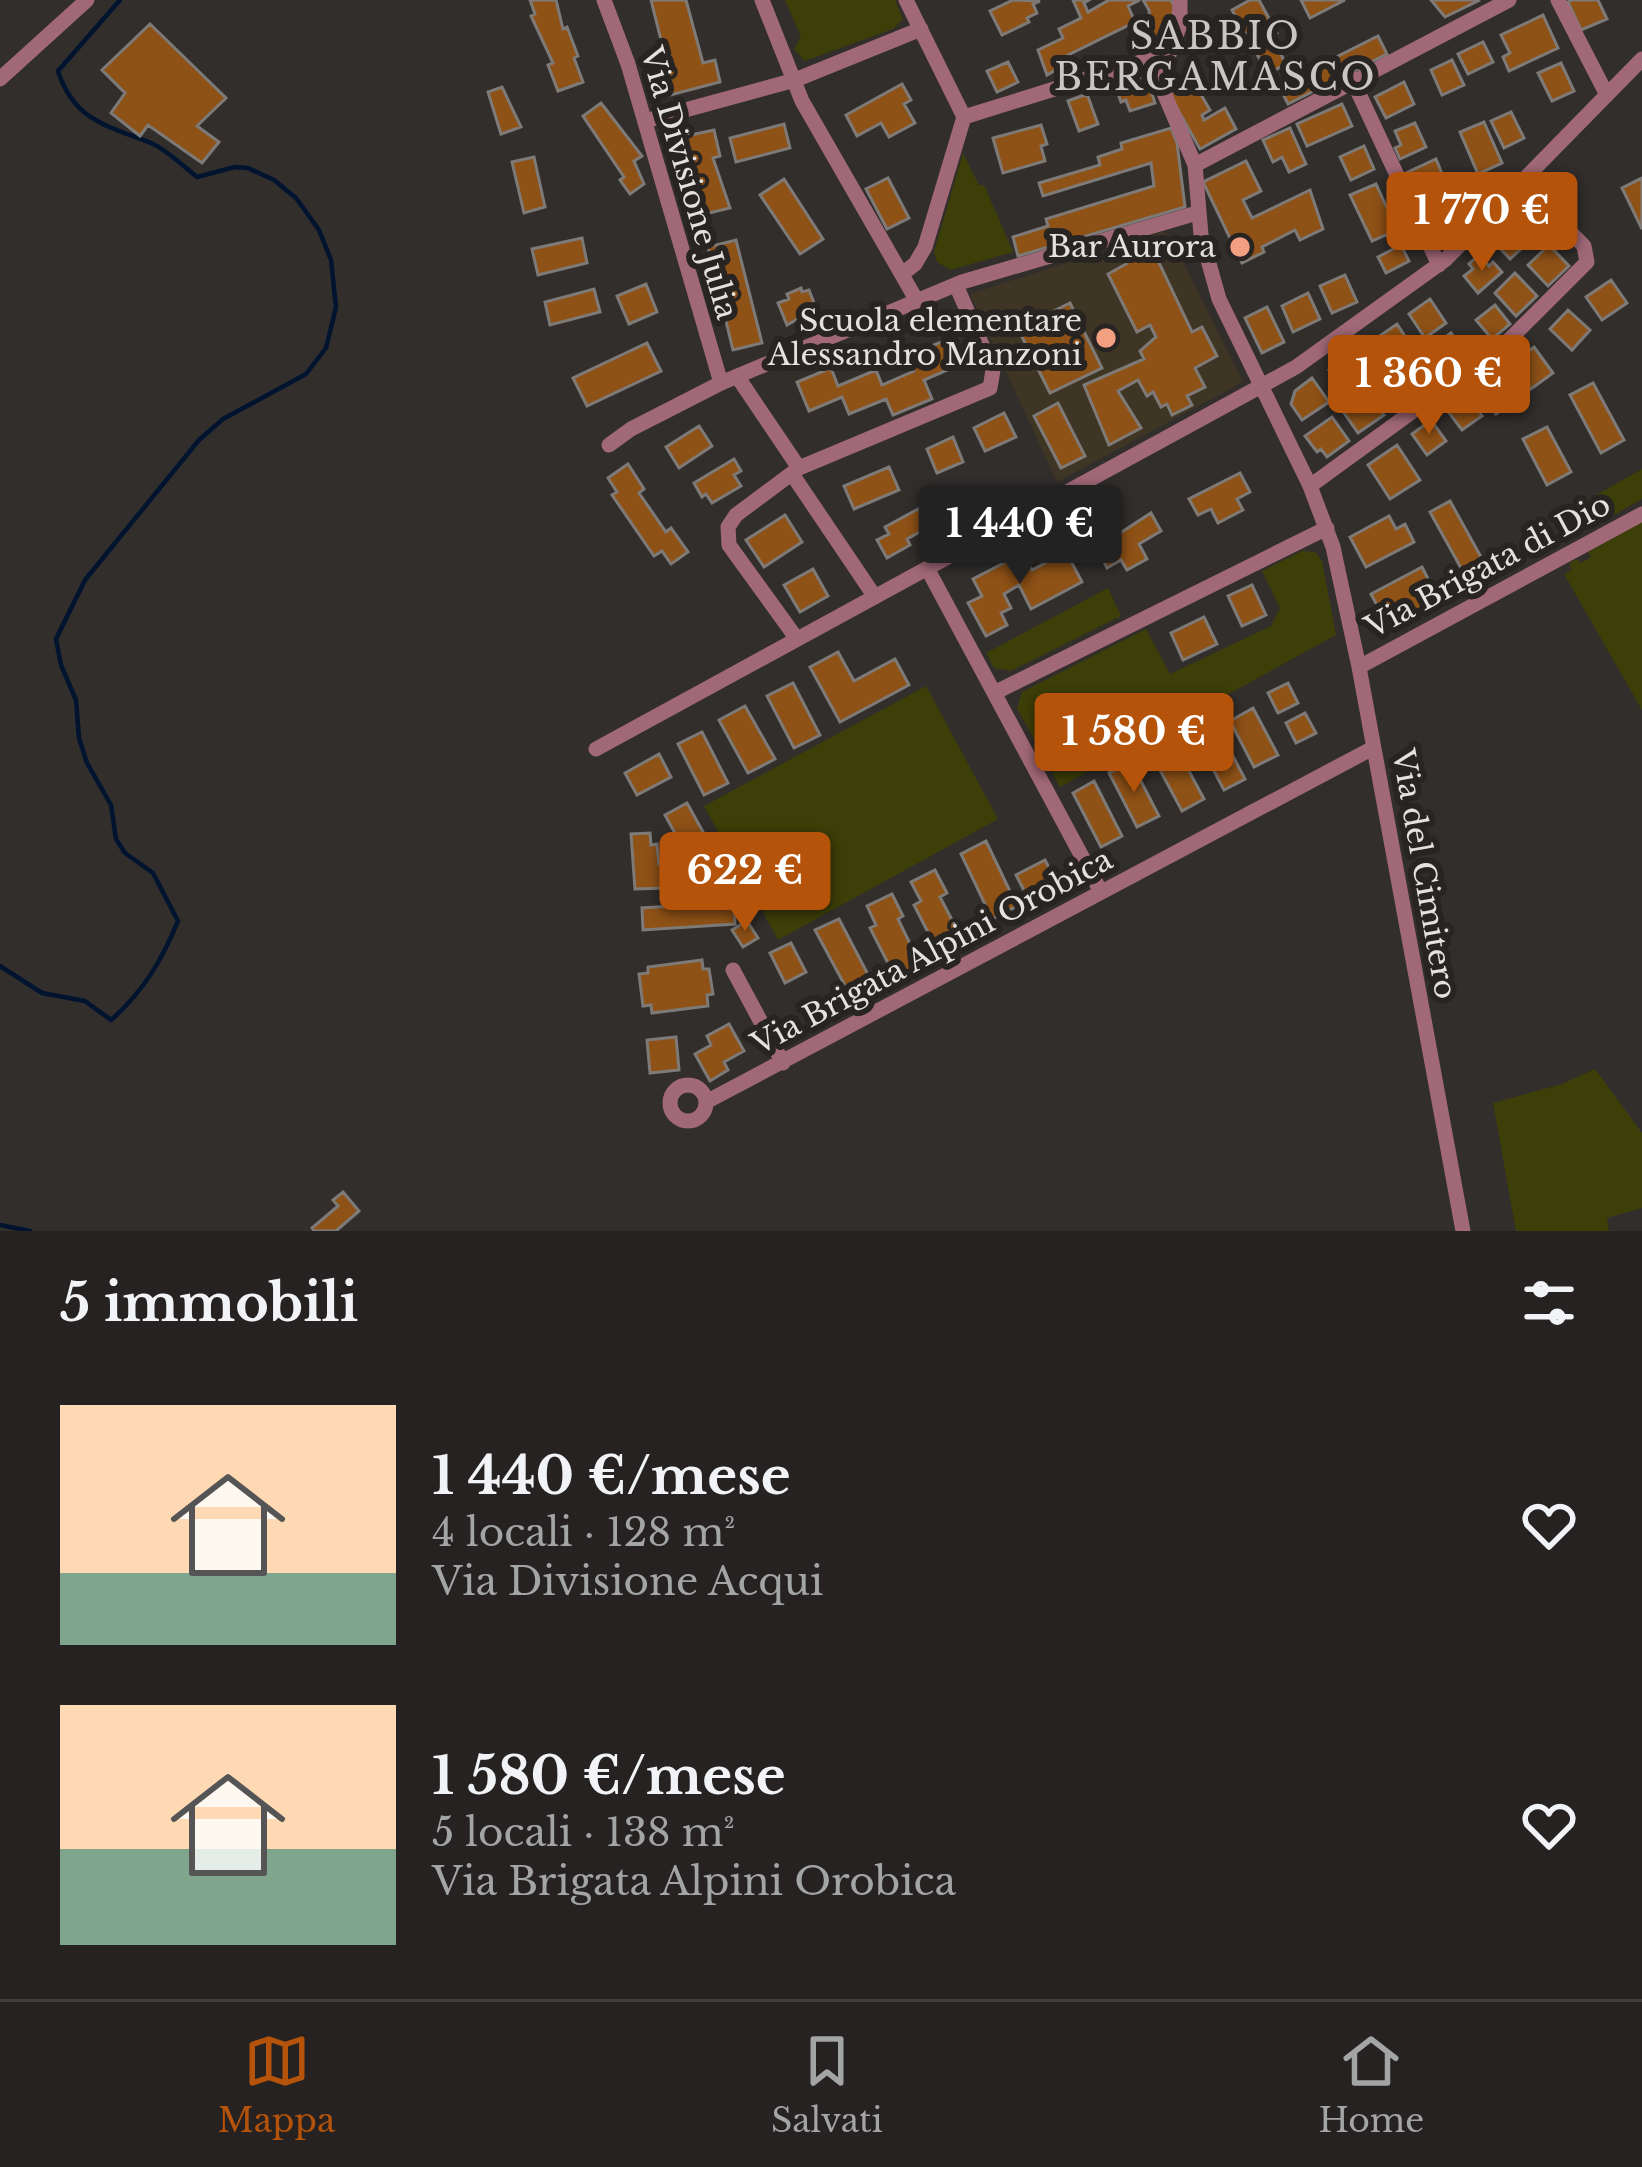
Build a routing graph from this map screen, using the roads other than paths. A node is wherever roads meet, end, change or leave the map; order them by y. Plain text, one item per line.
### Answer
1 (87, 0) edge
2 (604, 0) edge
3 (762, 0) edge
4 (906, 0) edge
5 (1180, 0) edge
6 (1509, 0) edge
7 (1558, 0) edge
8 (921, 29) junction
9 (1167, 54) junction
10 (1642, 59) edge
11 (0, 79) edge
12 (795, 80) junction
13 (1352, 80) junction
14 (1607, 95) junction
15 (964, 117) junction
16 (645, 121) junction
17 (1195, 165) junction
18 (1521, 183) junction
19 (1197, 213) junction
20 (1439, 265) junction
21 (902, 274) junction
22 (956, 284) junction
23 (917, 301) junction
24 (737, 376) junction
25 (721, 382) junction
26 (1261, 387) junction
27 (609, 445) dead end
28 (795, 471) junction
29 (1310, 486) junction
30 (1642, 514) edge
31 (1327, 528) junction
32 (927, 568) junction
33 (875, 597) junction
34 (797, 639) junction
35 (1359, 667) junction
36 (994, 693) junction
37 (1373, 748) junction
38 (596, 749) dead end
39 (1100, 892) junction
40 (733, 970) dead end
41 (783, 1063) junction
42 (706, 1102) dead end
43 (1463, 1231) edge

1 - 11 street
2 - 16 street, Via Divisione Julia
3 - 12 street
4 - 8 street
5 - 9 street
6 - 13 street
7 - 14 street
8 - 12 street
8 - 15 street
9 - 15 street
9 - 17 street
10 - 14 street
12 - 16 street
12 - 21 street
13 - 17 street
13 - 20 street
14 - 18 street
15 - 21 street
16 - 25 street, Via Divisione Julia
17 - 19 street, Via del Cimitero
18 - 20 street
18 - 29 street
19 - 22 street
19 - 26 street, Via del Cimitero
20 - 26 street
21 - 23 street
22 - 23 street
22 - 28 street
23 - 24 street
24 - 25 street
24 - 28 street
25 - 27 street
26 - 29 street, Via del Cimitero
26 - 32 street
28 - 33 street
28 - 34 street
29 - 31 street, Via del Cimitero
30 - 35 street, Via Brigata di Dio
31 - 35 street, Via del Cimitero
31 - 36 street
32 - 33 street
32 - 36 street
33 - 34 street
34 - 38 street
35 - 37 street, Via del Cimitero
36 - 39 street
37 - 39 street, Via Brigata Alpini Orobica
37 - 43 street, Via del Cimitero
39 - 41 street, Via Brigata Alpini Orobica
40 - 41 street
41 - 42 street, Via Brigata Alpini Orobica

